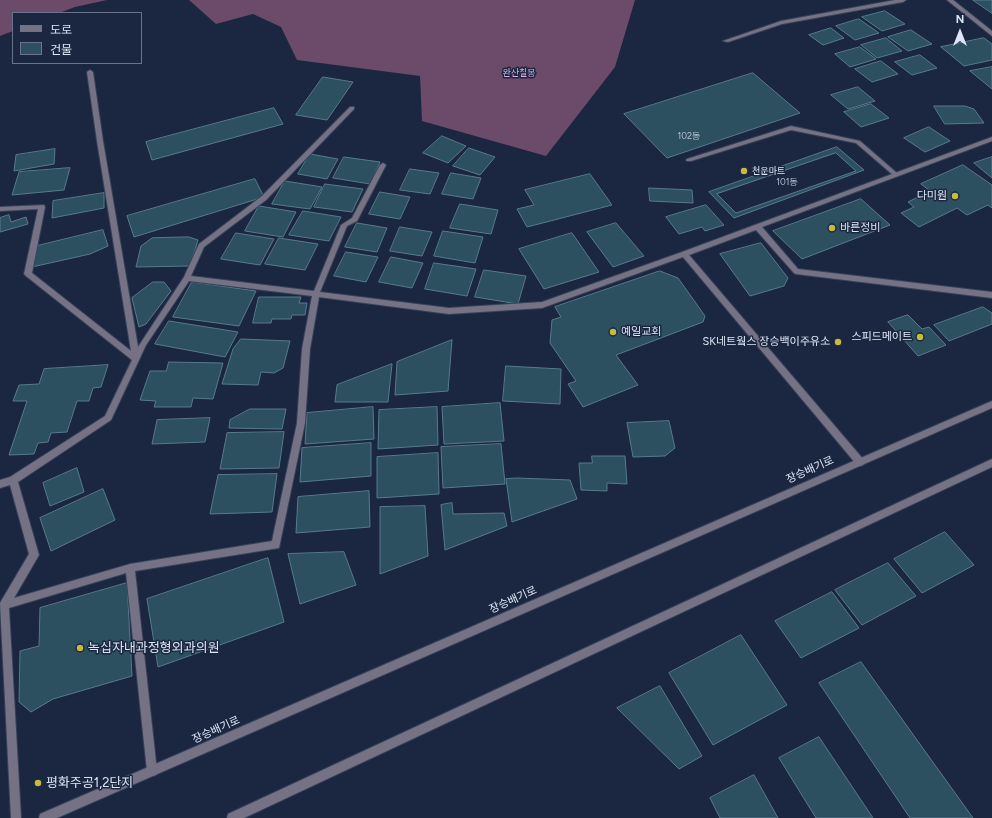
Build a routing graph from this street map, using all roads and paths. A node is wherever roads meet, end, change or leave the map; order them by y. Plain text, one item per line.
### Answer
1 (903, 0) edge
2 (950, 0) edge
3 (992, 34) edge
4 (726, 41) dead end
5 (90, 72) dead end
6 (352, 108) dead end
7 (992, 139) edge
8 (689, 160) dead end
9 (383, 165) dead end
10 (895, 174) junction
11 (0, 209) edge
12 (757, 226) junction
13 (684, 254) junction
14 (187, 278) junction
15 (316, 294) junction
16 (992, 294) edge
17 (136, 359) junction
18 (992, 404) edge
19 (860, 462) junction
20 (992, 463) edge
21 (13, 480) junction
22 (0, 484) edge
23 (130, 568) junction
24 (4, 606) junction
25 (152, 771) junction
26 (16, 818) edge
27 (44, 818) edge
28 (232, 818) edge

1 - 4 street
2 - 3 street
5 - 17 street
6 - 14 street
7 - 10 street
8 - 10 street
9 - 15 street
10 - 12 street
11 - 17 street
12 - 13 street
12 - 16 street
13 - 15 street
13 - 19 street
14 - 15 street
14 - 17 street
15 - 23 street
17 - 21 street
18 - 19 street, 장승배기로
19 - 25 street, 장승배기로
20 - 28 street
21 - 22 street
21 - 24 street
23 - 24 street
23 - 25 street
24 - 26 street
25 - 27 street, 장승배기로

